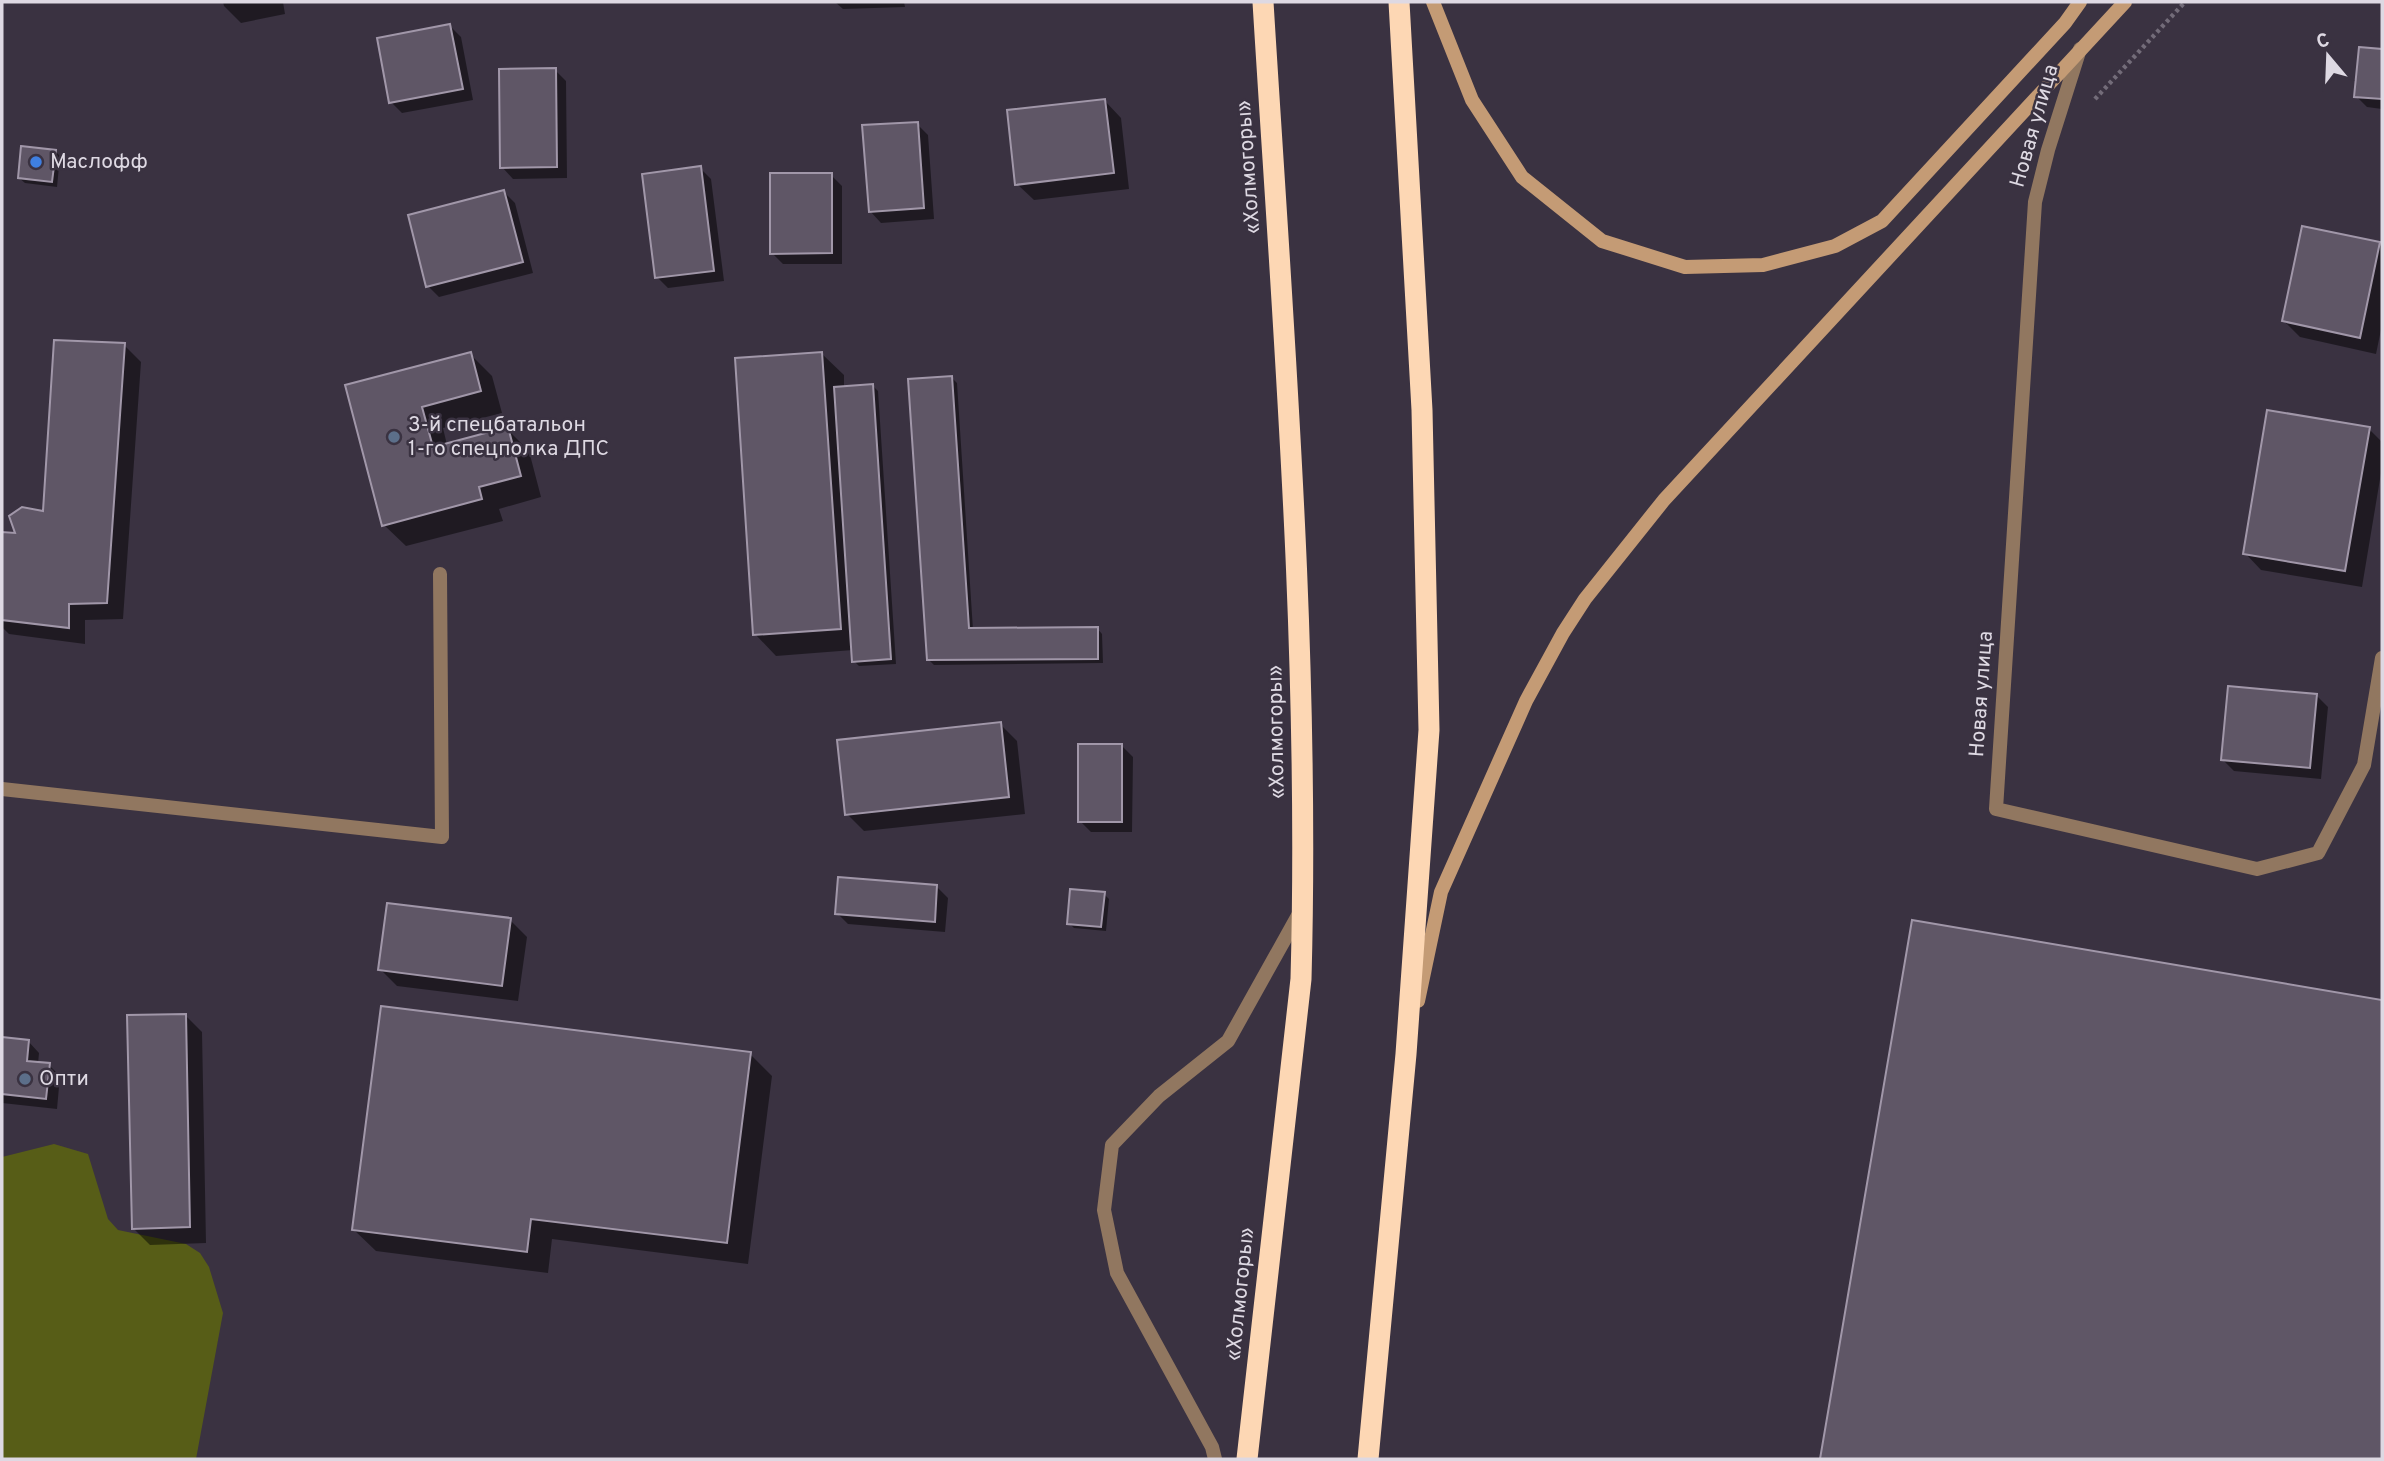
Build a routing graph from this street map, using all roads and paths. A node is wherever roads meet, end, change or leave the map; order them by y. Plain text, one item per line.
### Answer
1 (1263, 2) edge
2 (1399, 2) edge
3 (1433, 2) edge
4 (2080, 2) edge
5 (2124, 2) edge
6 (2185, 2) edge
7 (2080, 49) junction
8 (2093, 101) dead end
9 (440, 573) dead end
10 (2382, 657) edge
11 (2, 789) edge
12 (1303, 907) junction
13 (1406, 1054) junction
14 (1215, 1459) edge
15 (1247, 1459) edge
16 (1368, 1459) edge

1 - 12 highway, «Холмогоры»
2 - 13 highway
3 - 4 main road
5 - 7 main road
6 - 8 path
7 - 10 lane, Новая улица
7 - 13 main road
9 - 11 lane
12 - 14 lane
12 - 15 highway, «Холмогоры»
13 - 16 highway

